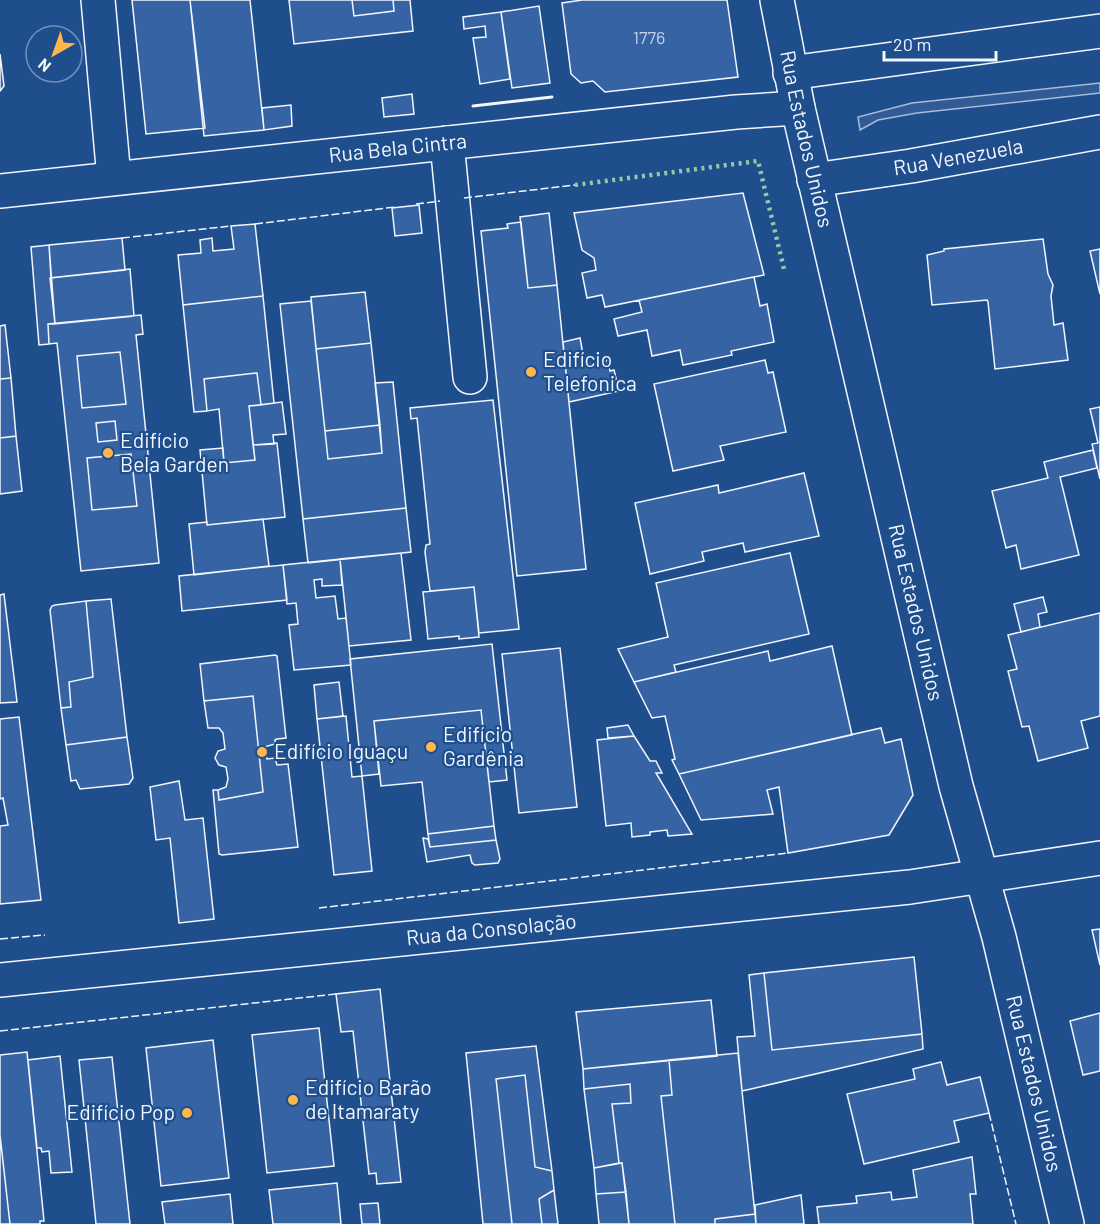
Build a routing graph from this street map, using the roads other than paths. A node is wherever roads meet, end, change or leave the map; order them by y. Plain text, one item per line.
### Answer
1 (98, 0) edge
2 (777, 0) edge
3 (1100, 31) edge
4 (790, 73) junction
5 (798, 108) junction
6 (1100, 132) edge
7 (447, 143) junction
8 (114, 178) junction
9 (814, 180) junction
10 (0, 190) edge
11 (470, 377) dead end
12 (1100, 858) edge
13 (980, 875) junction
14 (0, 980) edge
15 (1067, 1224) edge

1 - 8 street
2 - 4 street, Rua Estados Unidos
3 - 4 street
4 - 5 street, Rua Estados Unidos
5 - 7 street, Rua Bela Cintra
5 - 9 street, Rua Estados Unidos
6 - 9 street, Rua Venezuela
7 - 8 street, Rua Bela Cintra
7 - 11 street
8 - 10 street, Rua Bela Cintra
9 - 13 street, Rua Estados Unidos
12 - 13 street, Rua da Consolação
13 - 14 street, Rua da Consolação
13 - 15 street, Rua Estados Unidos

